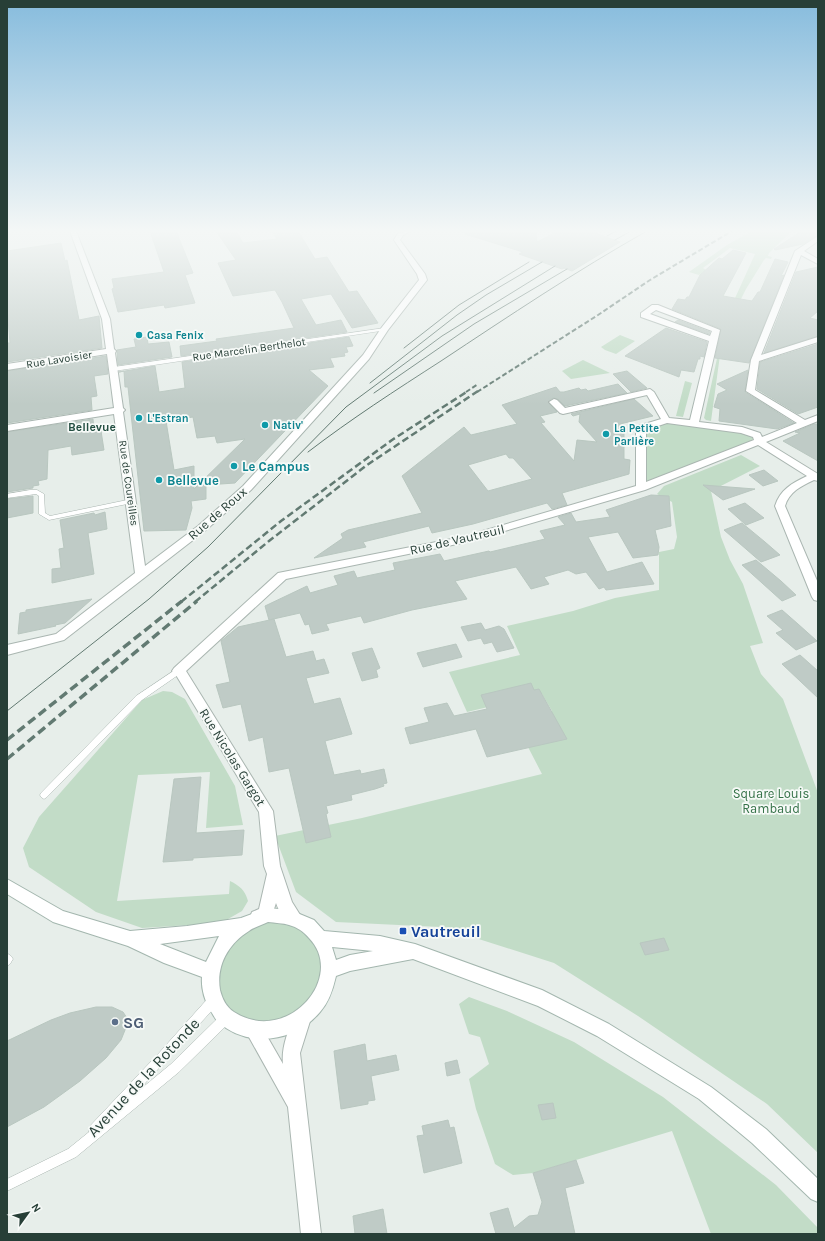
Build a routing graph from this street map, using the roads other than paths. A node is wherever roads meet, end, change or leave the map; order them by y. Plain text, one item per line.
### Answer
1 (95, 289) edge
2 (416, 289) edge
3 (784, 289) edge
4 (385, 329) junction
5 (818, 339) edge
6 (714, 340) junction
7 (761, 346) junction
8 (112, 351) junction
9 (779, 352) junction
10 (755, 360) junction
11 (7, 367) edge
12 (114, 369) junction
13 (554, 402) dead end
14 (120, 410) junction
15 (818, 418) edge
16 (666, 420) junction
17 (803, 423) junction
18 (694, 424) junction
19 (7, 428) edge
20 (758, 438) junction
21 (816, 477) edge
22 (641, 487) junction
23 (7, 496) edge
24 (132, 501) junction
25 (141, 574) junction
26 (818, 597) edge
27 (7, 650) edge
28 (179, 671) junction
29 (44, 795) dead end
30 (275, 873) junction
31 (7, 886) edge
32 (258, 918) junction
33 (294, 918) junction
34 (242, 925) junction
35 (320, 938) junction
36 (130, 939) junction
37 (415, 952) junction
38 (328, 971) junction
39 (210, 972) junction
40 (214, 1000) junction
41 (226, 1018) junction
42 (302, 1018) junction
43 (254, 1030) junction
44 (296, 1105) junction
45 (72, 1153) junction
46 (7, 1185) edge
47 (818, 1192) edge
48 (311, 1234) edge

1 - 8 street, Rue de Coureilles
2 - 4 street, Rue de Roux
3 - 7 street
4 - 12 lane, Rue Marcelin Berthelot
4 - 25 street, Rue de Roux
5 - 9 street
6 - 6 street
6 - 18 street
7 - 9 street
7 - 10 street
8 - 11 street, Rue Lavoisier
8 - 12 street, Rue de Coureilles
9 - 10 street
10 - 17 street
12 - 14 street, Rue de Coureilles
13 - 16 street
14 - 19 street
14 - 24 street, Rue de Coureilles
15 - 17 street, Rue de Vautreuil
16 - 18 street
16 - 22 street
17 - 20 street, Rue de Vautreuil
18 - 20 street
20 - 21 street
20 - 22 street, Rue de Vautreuil
21 - 26 street
22 - 28 street, Rue de Vautreuil
23 - 24 lane
24 - 25 street, Rue de Coureilles
25 - 27 street, Rue de Roux
28 - 29 lane
28 - 30 street, Rue Nicolas Gargot
30 - 32 street, Rue Nicolas Gargot
30 - 33 street, Rue Nicolas Gargot
31 - 36 street
32 - 33 street
32 - 34 street
33 - 35 street
34 - 36 street
34 - 39 street
35 - 37 street
35 - 38 street
36 - 39 street
37 - 38 street
37 - 47 street
38 - 42 street
39 - 40 street
40 - 41 street
40 - 45 lane, Avenue de la Rotonde
41 - 43 street
41 - 45 lane, Avenue de la Rotonde
42 - 43 street
42 - 44 street
43 - 44 street
44 - 48 street
45 - 46 lane, Avenue de la Rotonde

